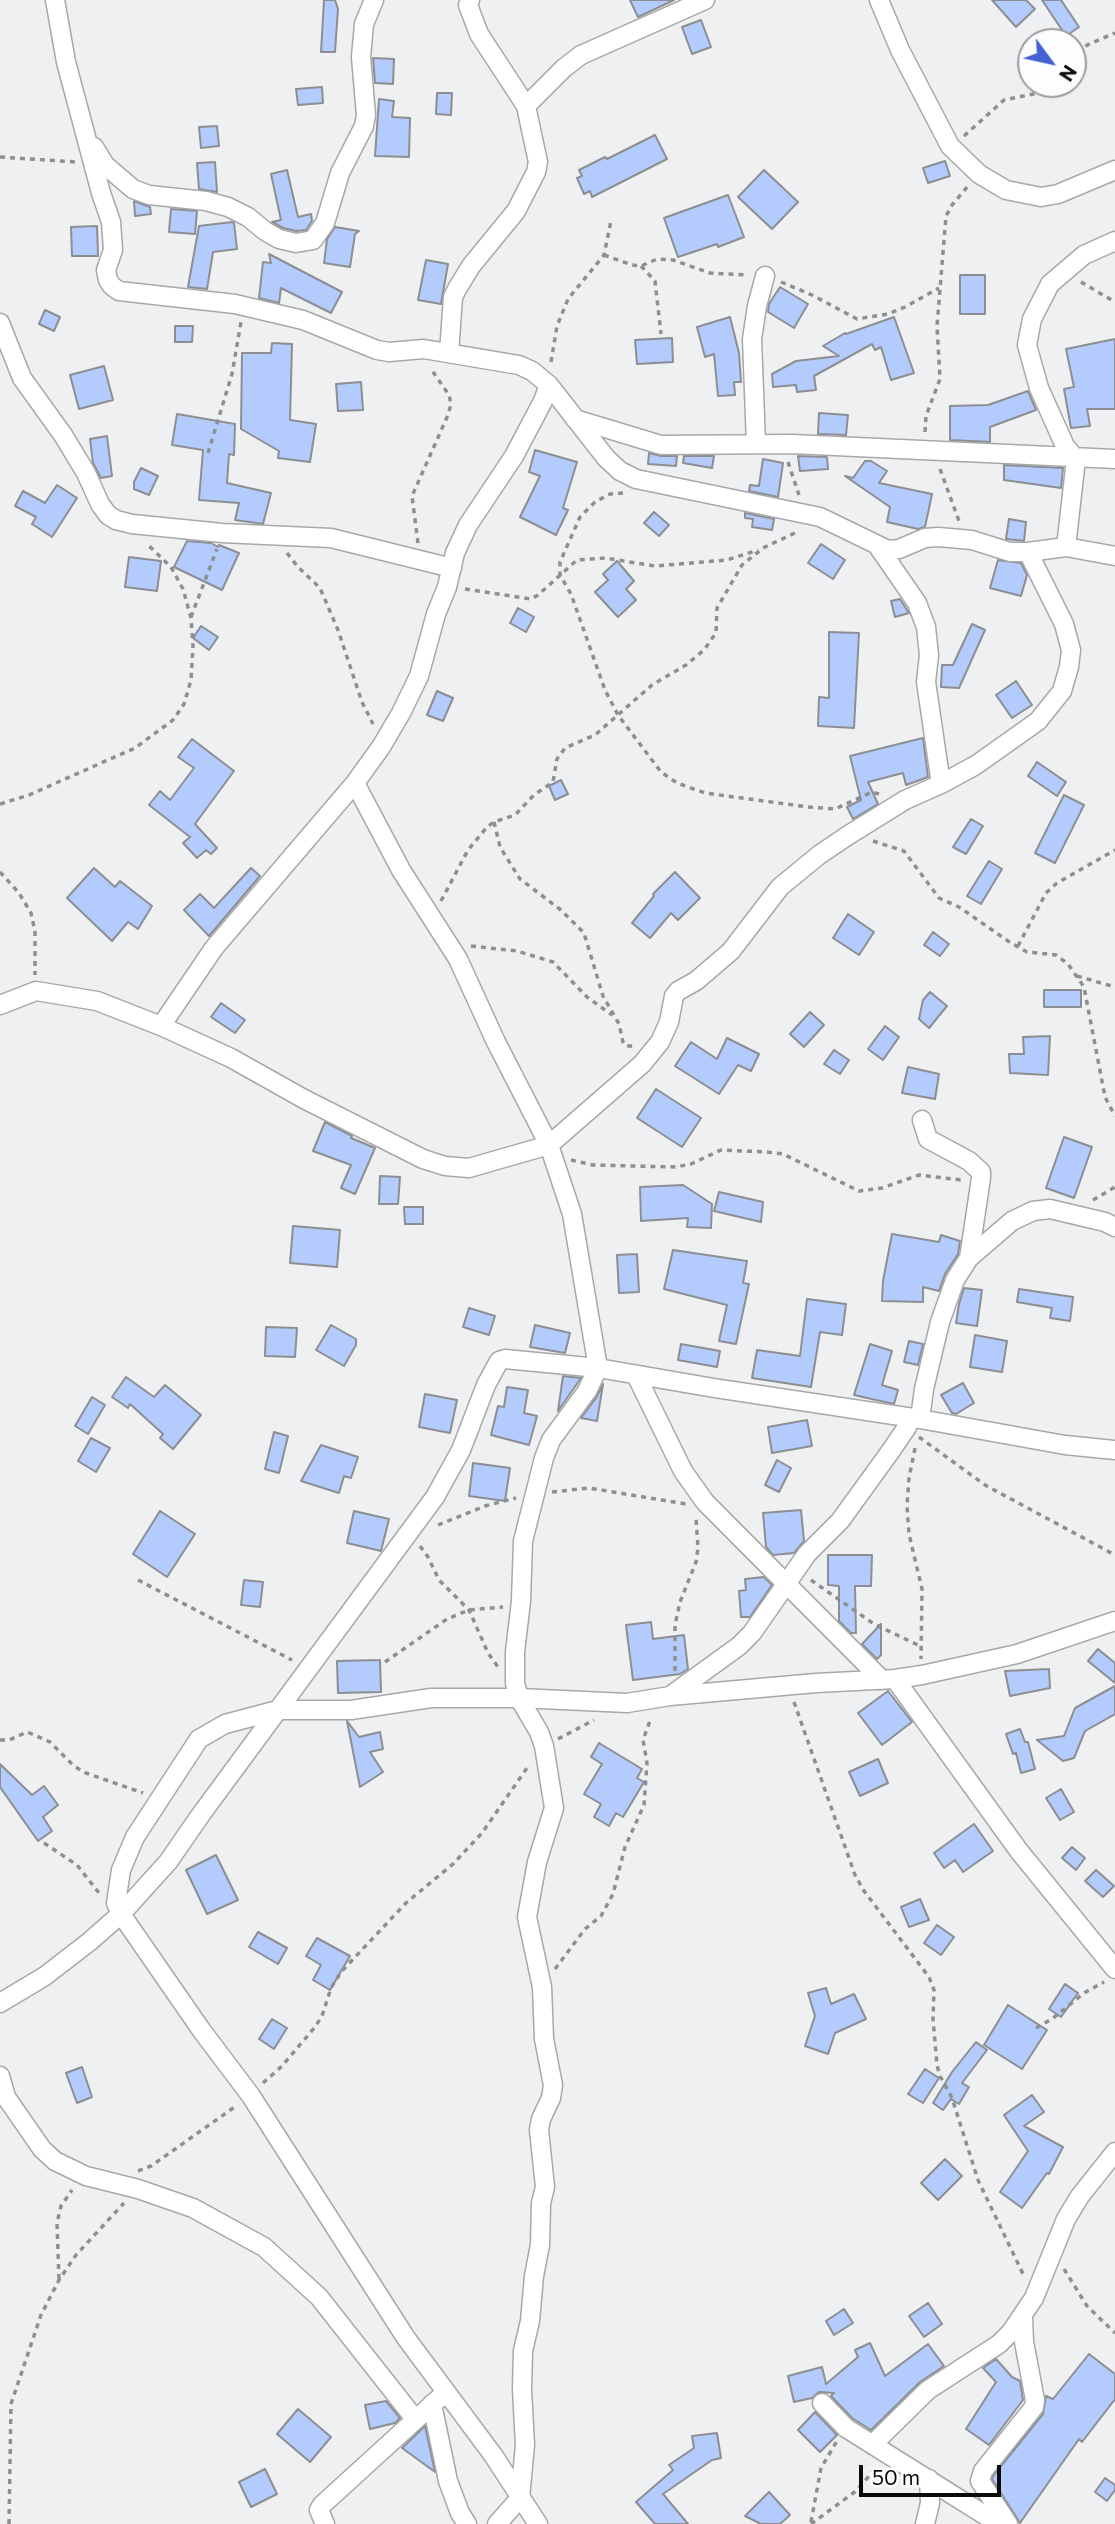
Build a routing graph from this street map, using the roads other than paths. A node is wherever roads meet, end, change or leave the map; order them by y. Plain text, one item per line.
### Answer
1 (55, 0) edge
2 (374, 0) edge
3 (470, 0) edge
4 (705, 0) edge
5 (880, 0) edge
6 (526, 106) junction
7 (84, 133) junction
8 (1115, 170) edge
9 (1115, 241) edge
10 (765, 276) road end
11 (0, 323) edge
12 (449, 353) junction
13 (548, 385) junction
14 (576, 419) junction
15 (756, 444) junction
16 (1076, 458) junction
17 (1115, 459) edge
18 (877, 545) junction
19 (1066, 547) junction
20 (1028, 552) junction
21 (1115, 556) edge
22 (452, 568) junction
23 (355, 783) junction
24 (942, 784) junction
25 (0, 1005) edge
26 (161, 1026) junction
27 (922, 1120) dead end
28 (551, 1151) junction
29 (1115, 1227) edge
30 (969, 1258) junction
31 (598, 1368) junction
32 (635, 1375) junction
33 (913, 1425) junction
34 (1115, 1450) edge
35 (790, 1576) junction
36 (1115, 1621) edge
37 (889, 1679) junction
38 (517, 1690) junction
39 (669, 1695) junction
40 (278, 1710) junction
41 (118, 1908) junction
42 (1111, 1975) edge
43 (0, 2003) edge
44 (0, 2076) edge
45 (3, 2094) edge
46 (1115, 2152) edge
47 (1023, 2317) junction
48 (439, 2398) junction
49 (822, 2403) dead end
50 (415, 2419) junction
51 (881, 2448) junction
52 (929, 2479) junction
53 (520, 2498) junction
54 (325, 2524) edge
55 (467, 2524) edge
56 (497, 2524) edge
57 (538, 2524) edge
58 (925, 2524) edge
59 (999, 2524) edge
60 (1008, 2524) edge

1 - 7 street
2 - 7 street
3 - 6 street
4 - 6 street
5 - 8 street
6 - 12 street
7 - 12 street
9 - 16 street
10 - 15 street
11 - 22 street
12 - 13 street
13 - 14 street
13 - 22 street
14 - 15 street
14 - 18 street
15 - 16 street
16 - 17 street
16 - 19 street
18 - 20 street
18 - 24 street
19 - 20 street
19 - 21 street
20 - 24 street
22 - 23 street
23 - 26 street
23 - 28 street
24 - 28 street
25 - 26 street
26 - 28 street
27 - 30 street
28 - 31 street
29 - 30 street
30 - 33 street
31 - 32 street
31 - 38 street
31 - 40 street
32 - 33 street
32 - 35 street
33 - 34 street
33 - 35 street
35 - 37 street
35 - 39 street
36 - 37 street
37 - 39 street
37 - 42 street
38 - 39 street
38 - 40 street
38 - 53 street
40 - 41 street
40 - 41 street
41 - 43 street
41 - 48 street
44 - 45 street
45 - 50 street
46 - 47 street
47 - 51 street
47 - 60 street
48 - 50 street
48 - 53 street
48 - 55 street
49 - 51 street
50 - 54 street
51 - 52 street
52 - 58 street
52 - 59 street
53 - 56 street
53 - 57 street

